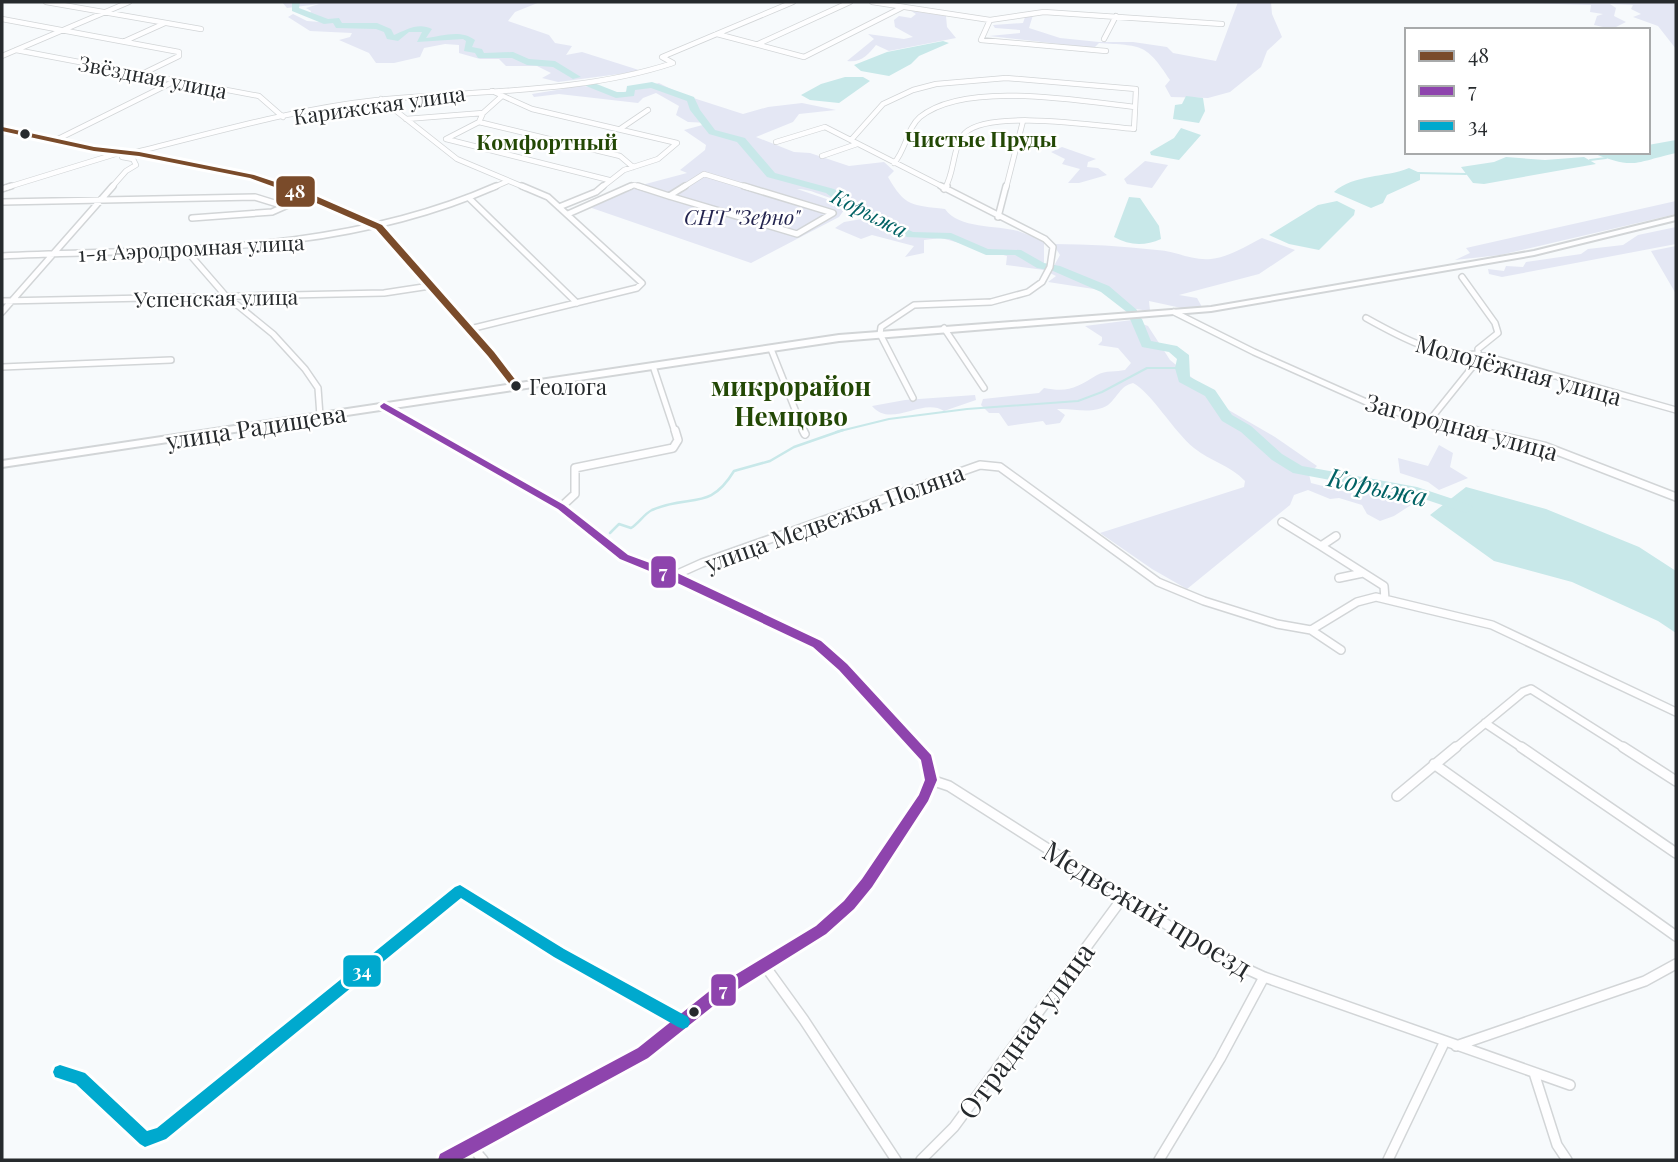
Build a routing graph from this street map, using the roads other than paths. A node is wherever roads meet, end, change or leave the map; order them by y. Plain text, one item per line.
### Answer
1 (46, 2) edge
2 (129, 2) edge
3 (793, 2) edge
4 (850, 2) edge
5 (872, 2) edge
6 (904, 7) junction
7 (105, 12) junction
8 (1116, 16) junction
9 (2, 19) edge
10 (990, 20) junction
11 (165, 23) junction
12 (1222, 24) dead end
13 (201, 29) dead end
14 (64, 30) junction
15 (716, 33) junction
16 (1104, 39) dead end
17 (124, 41) junction
18 (757, 44) junction
19 (16, 50) junction
20 (1106, 51) dead end
21 (2, 56) edge
22 (143, 74) junction
23 (177, 80) junction
24 (490, 90) junction
25 (502, 96) junction
26 (381, 99) junction
27 (1135, 107) junction
28 (648, 110) dead end
29 (483, 113) junction
30 (283, 117) junction
31 (406, 119) junction
32 (1023, 121) junction
33 (479, 122) junction
34 (2, 129) edge
35 (620, 129) junction
36 (56, 140) junction
37 (776, 142) dead end
38 (854, 142) junction
39 (122, 152) junction
40 (132, 153) junction
41 (822, 156) dead end
42 (894, 163) junction
43 (633, 167) junction
44 (508, 180) junction
45 (609, 180) junction
46 (2, 189) edge
47 (944, 189) junction
48 (308, 196) junction
49 (668, 196) junction
50 (470, 199) junction
51 (102, 200) junction
52 (2, 202) edge
53 (284, 206) junction
54 (559, 207) junction
55 (568, 214) junction
56 (999, 217) junction
57 (192, 218) dead end
58 (1676, 218) edge
59 (379, 228) junction
60 (194, 248) junction
61 (2, 256) edge
62 (54, 256) junction
63 (1462, 277) dead end
64 (430, 286) junction
65 (229, 297) junction
66 (2, 301) edge
67 (12, 301) junction
68 (578, 303) junction
69 (2, 312) edge
70 (1174, 312) junction
71 (1366, 318) dead end
72 (944, 328) junction
73 (470, 329) junction
74 (880, 334) junction
75 (771, 349) junction
76 (1478, 354) junction
77 (171, 360) dead end
78 (653, 366) junction
79 (2, 367) edge
80 (516, 386) junction
81 (984, 388) dead end
82 (913, 398) dead end
83 (384, 407) junction
84 (1676, 410) edge
85 (320, 416) junction
86 (1429, 421) junction
87 (805, 434) dead end
88 (2, 464) edge
89 (1676, 497) edge
90 (561, 507) junction
91 (1282, 523) dead end
92 (1336, 536) dead end
93 (1321, 546) junction
94 (1363, 573) junction
95 (673, 576) junction
96 (1339, 578) dead end
97 (1385, 599) junction
98 (1311, 630) junction
99 (1341, 650) dead end
100 (1676, 712) edge
101 (1485, 723) junction
102 (1434, 764) junction
103 (931, 780) junction
104 (1676, 781) edge
105 (1397, 796) dead end
106 (1676, 853) edge
107 (1124, 896) junction
108 (1676, 936) edge
109 (1676, 964) edge
110 (765, 966) junction
111 (1264, 977) junction
112 (683, 1022) junction
113 (1450, 1045) junction
114 (60, 1072) dead end
115 (1534, 1073) junction
116 (1570, 1085) dead end
117 (471, 1146) junction
118 (446, 1160) edge
119 (483, 1160) edge
120 (897, 1160) edge
121 (921, 1160) edge
122 (1159, 1160) edge
123 (1388, 1160) edge
124 (1567, 1160) edge

1 - 7 street
2 - 7 street
3 - 15 street
4 - 18 street
5 - 6 street
6 - 10 street
6 - 18 street
7 - 11 street
7 - 14 street
8 - 10 street
8 - 12 street
8 - 16 street
9 - 14 street
10 - 20 street
11 - 13 street
11 - 17 street
14 - 17 street
14 - 19 street
15 - 18 street
15 - 24 street, Карижская улица
17 - 22 street
19 - 21 street
19 - 22 street, Звёздная улица
22 - 23 street, Звёздная улица
23 - 30 street, Звёздная улица
23 - 36 street
24 - 25 street
24 - 26 street, Карижская улица
25 - 29 street
25 - 35 street
26 - 30 street, Карижская улица
26 - 31 street
27 - 32 street
27 - 38 street
27 - 42 street
28 - 35 street
29 - 31 street
29 - 33 street
30 - 40 street, Карижская улица
31 - 44 street
32 - 47 street
32 - 56 street
33 - 43 street
33 - 45 street
34 - 36 street
35 - 43 street
36 - 39 street
37 - 38 street
38 - 41 street
38 - 42 street
39 - 40 street
39 - 46 street
39 - 51 street
40 - 48 street
42 - 47 street
43 - 45 street
44 - 50 street, 1-я Аэродромная улица
44 - 54 street
45 - 54 street
47 - 56 street
48 - 53 street
48 - 59 street
49 - 49 street
49 - 55 street
50 - 59 street, 1-я Аэродромная улица
50 - 68 street
51 - 52 street
51 - 53 street
51 - 62 street
53 - 57 street
54 - 55 street
55 - 68 street
56 - 74 street
58 - 70 main road, улица Радищева
59 - 60 street, 1-я Аэродромная улица
59 - 64 street
60 - 62 street, 1-я Аэродромная улица
60 - 65 street
61 - 62 street, 1-я Аэродромная улица
62 - 67 street
63 - 76 street
64 - 65 street, Успенская улица
64 - 73 street
65 - 67 street, Успенская улица
65 - 85 street
66 - 67 street, Успенская улица
67 - 69 street
68 - 73 street
70 - 72 main road, улица Радищева
70 - 86 street, Загородная улица
71 - 76 street, Молодёжная улица
72 - 74 main road, улица Радищева
72 - 81 street
73 - 80 street
74 - 75 main road, улица Радищева
74 - 82 street
75 - 78 main road, улица Радищева
75 - 87 street
76 - 84 street, Молодёжная улица
76 - 86 street
77 - 79 street
78 - 80 main road, улица Радищева
78 - 90 street
80 - 83 main road, улица Радищева
83 - 85 main road, улица Радищева
83 - 90 street
85 - 88 main road, улица Радищева
86 - 89 street, Загородная улица
90 - 95 street
91 - 93 street
92 - 93 street
93 - 94 street
94 - 96 street
94 - 97 street
95 - 98 street, улица Медвежья Поляна
95 - 103 street
97 - 98 street
97 - 100 street
98 - 99 street
101 - 102 street
101 - 104 street
101 - 106 street
102 - 105 street
102 - 108 street
103 - 107 street, Медвежий проезд
103 - 110 street
107 - 111 street, Медвежий проезд
107 - 121 street, Отрадная улица
109 - 113 street
110 - 112 street
110 - 120 street
111 - 113 street, Медвежий проезд
111 - 122 street
112 - 114 street
112 - 117 street
113 - 115 street, Медвежий проезд
113 - 123 street
115 - 116 street, Медвежий проезд
115 - 124 street
117 - 118 street
117 - 119 street

